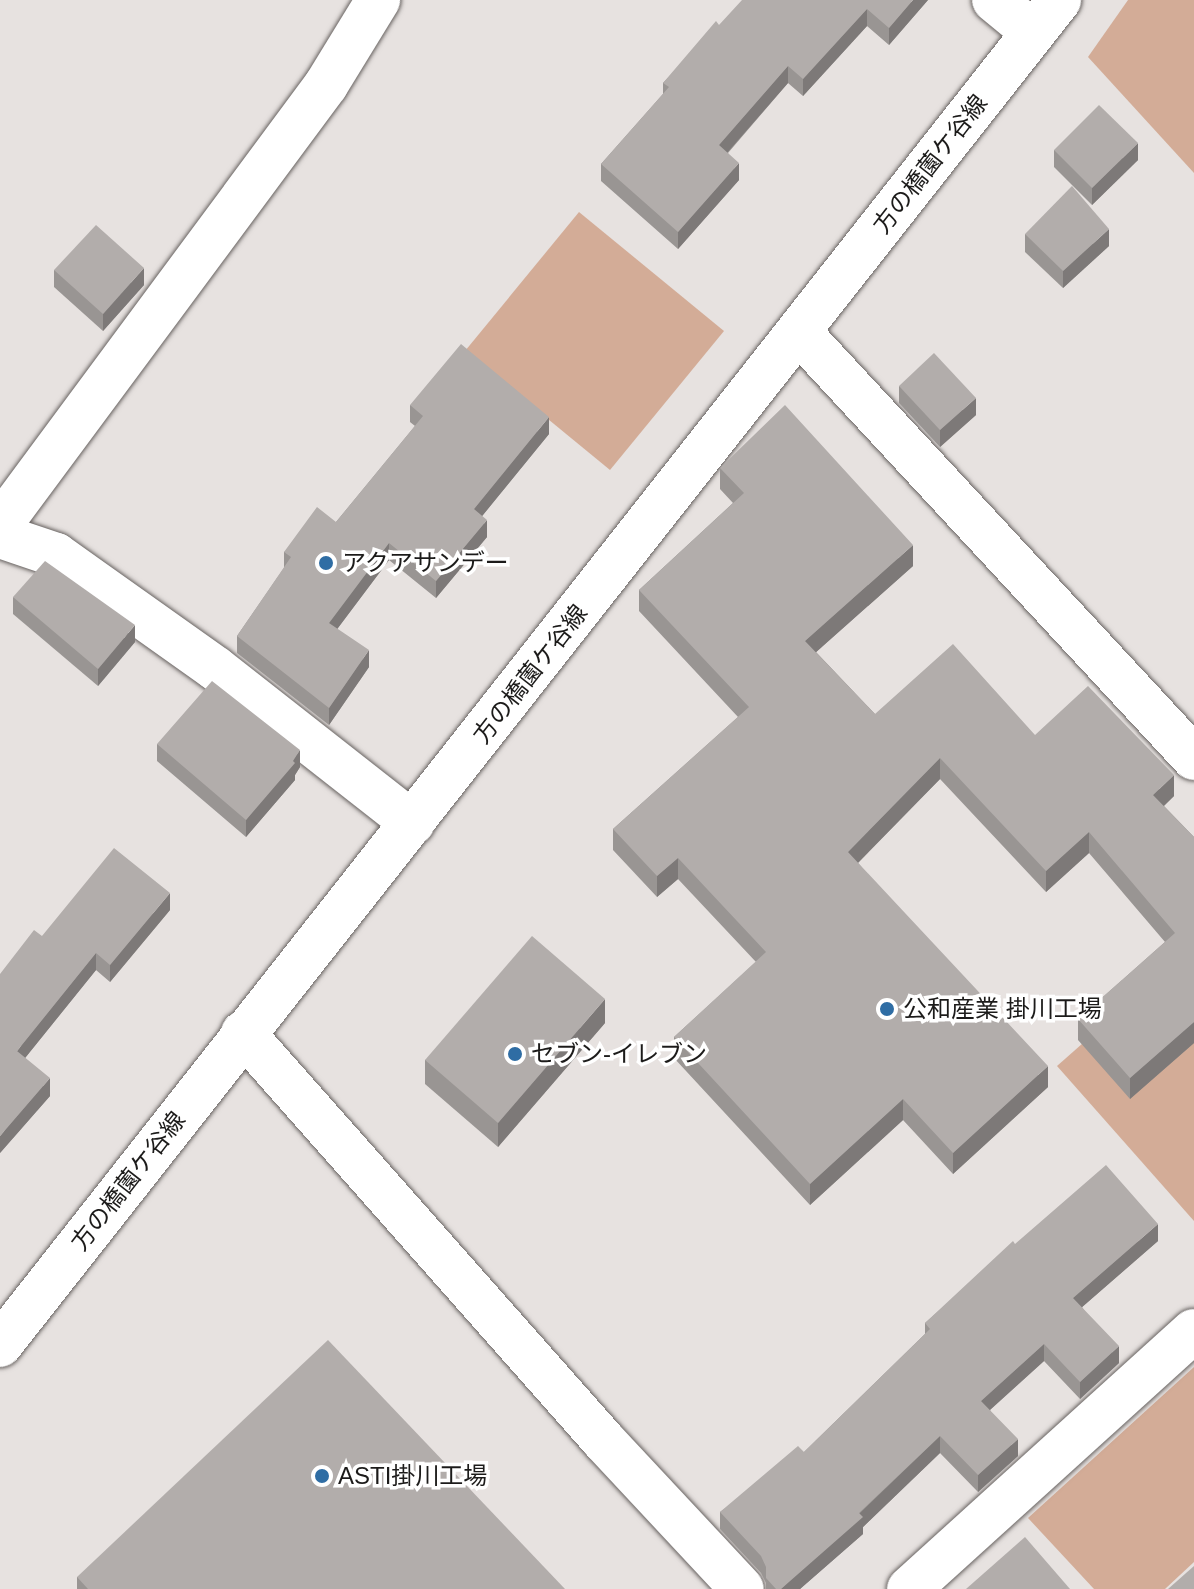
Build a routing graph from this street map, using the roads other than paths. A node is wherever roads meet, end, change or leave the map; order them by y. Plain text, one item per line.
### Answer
1 (378, 0) edge
2 (994, 0) edge
3 (1046, 16) edge
4 (799, 332) junction
5 (0, 525) edge
6 (0, 536) edge
7 (1194, 758) edge
8 (413, 823) junction
9 (243, 1033) junction
10 (1194, 1331) edge
11 (0, 1345) edge
12 (742, 1589) edge
13 (909, 1589) edge

1 - 5 street
2 - 3 street
3 - 4 street, 方の橋薗ケ谷線
4 - 7 street
4 - 8 street, 方の橋薗ケ谷線
6 - 8 street
8 - 9 street, 方の橋薗ケ谷線
9 - 11 street, 方の橋薗ケ谷線
9 - 12 street
10 - 13 street

